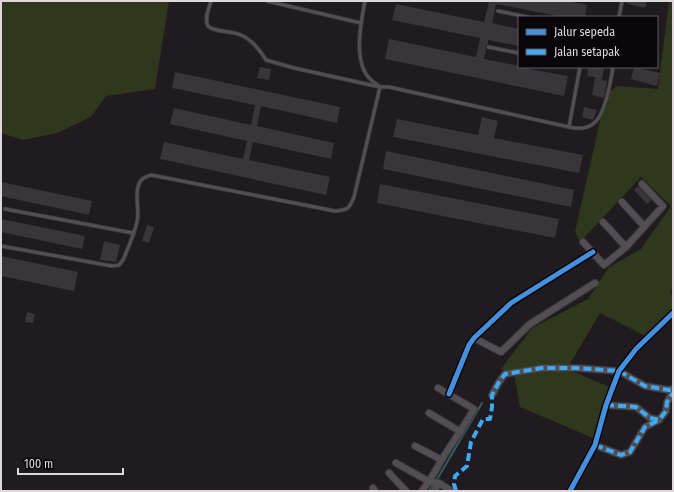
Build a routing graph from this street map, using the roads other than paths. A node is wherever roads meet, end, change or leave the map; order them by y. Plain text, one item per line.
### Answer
1 (211, 1) edge
2 (267, 1) edge
3 (365, 1) edge
4 (622, 1) edge
5 (498, 11) dead end
6 (523, 16) edge
7 (619, 16) edge
8 (361, 23) junction
9 (488, 47) dead end
10 (518, 53) edge
11 (580, 68) edge
12 (612, 68) edge
13 (380, 87) junction
14 (569, 127) junction
15 (642, 184) dead end
16 (622, 202) dead end
17 (5, 209) dead end
18 (603, 222) dead end
19 (644, 226) junction
20 (133, 233) junction
21 (583, 242) dead end
22 (1, 246) edge
23 (626, 247) junction
24 (593, 252) junction
25 (595, 283) dead end
26 (673, 313) edge
27 (474, 338) junction
28 (619, 371) junction
29 (438, 388) dead end
30 (673, 389) edge
31 (673, 393) edge
32 (449, 394) junction
33 (492, 395) dead end
34 (606, 405) junction
35 (429, 413) dead end
36 (659, 420) junction
37 (461, 432) junction
38 (595, 445) junction
39 (415, 446) dead end
40 (442, 460) junction
41 (396, 463) dead end
42 (389, 473) dead end
43 (430, 482) junction
44 (439, 483) junction
45 (406, 491) edge
46 (422, 491) edge
47 (434, 491) edge
48 (451, 491) edge
49 (570, 491) edge

1 - 13 lane
2 - 8 lane
3 - 8 lane
4 - 7 lane
5 - 6 lane
8 - 13 lane
9 - 10 lane
11 - 14 lane
12 - 14 lane
13 - 14 lane
13 - 20 lane
15 - 19 street
16 - 19 street
17 - 20 lane
18 - 23 street
19 - 23 street
20 - 22 lane
21 - 24 street
23 - 24 street
24 - 27 street
25 - 27 street
26 - 28 street
27 - 32 street
28 - 30 street
28 - 33 street
28 - 34 street
29 - 32 street
31 - 36 street
32 - 37 street
34 - 36 street
34 - 38 street
35 - 37 street
36 - 38 street
37 - 40 street
38 - 49 street
39 - 40 street
40 - 43 street
41 - 43 street
42 - 45 street
43 - 44 street
43 - 46 street
44 - 47 street
44 - 48 street

